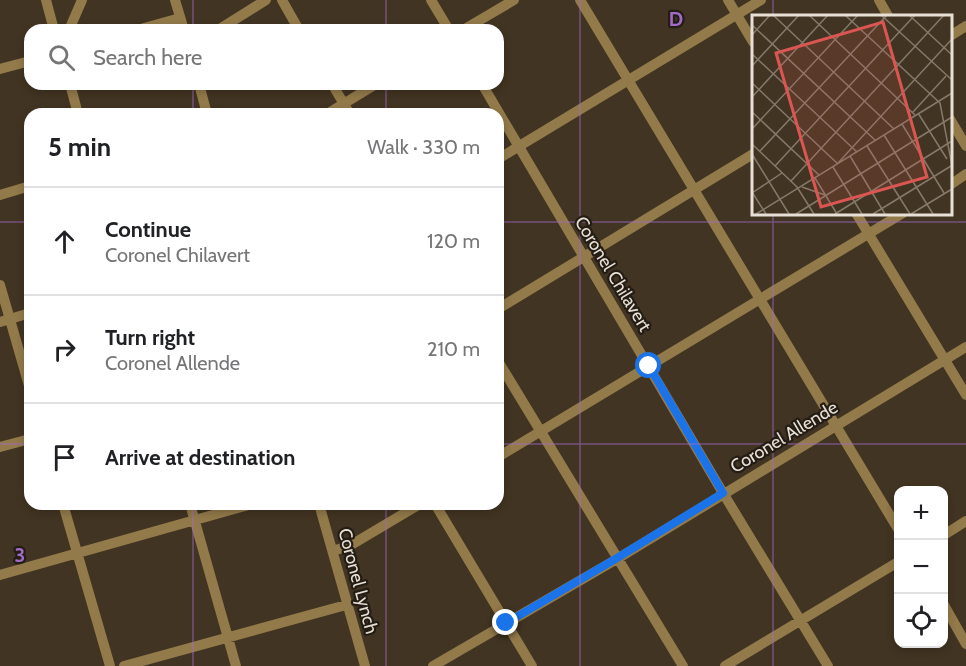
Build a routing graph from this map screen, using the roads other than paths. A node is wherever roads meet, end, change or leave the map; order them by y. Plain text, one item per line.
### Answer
1 (46, 0) edge
2 (82, 0) edge
3 (175, 0) edge
4 (266, 0) edge
5 (282, 0) edge
6 (431, 0) edge
7 (514, 0) edge
8 (580, 0) edge
9 (728, 0) edge
10 (761, 0) edge
11 (879, 0) edge
12 (737, 15) junction
13 (887, 15) edge
14 (180, 18) junction
15 (52, 24) edge
16 (72, 24) edge
17 (158, 24) edge
18 (182, 24) edge
19 (228, 24) edge
20 (296, 24) edge
21 (445, 24) edge
22 (474, 24) edge
23 (966, 26) edge
24 (951, 35) edge
25 (752, 40) edge
26 (24, 62) edge
27 (0, 69) edge
28 (628, 82) junction
29 (72, 90) edge
30 (201, 90) edge
31 (336, 90) edge
32 (366, 90) edge
33 (486, 90) edge
34 (344, 104) junction
35 (76, 108) edge
36 (205, 108) edge
37 (337, 108) edge
38 (346, 108) edge
39 (496, 108) edge
40 (951, 120) edge
41 (504, 121) edge
42 (966, 146) edge
43 (519, 147) junction
44 (752, 155) edge
45 (504, 156) edge
46 (966, 174) edge
47 (951, 183) edge
48 (24, 188) edge
49 (695, 190) junction
50 (0, 195) edge
51 (857, 214) edge
52 (901, 214) edge
53 (869, 234) junction
54 (584, 258) junction
55 (0, 285) edge
56 (760, 299) junction
57 (504, 305) edge
58 (24, 315) edge
59 (5, 320) edge
60 (966, 347) edge
61 (945, 360) junction
62 (649, 366) junction
63 (504, 371) edge
64 (24, 372) edge
65 (966, 395) edge
66 (836, 425) junction
67 (541, 431) junction
68 (24, 441) edge
69 (0, 447) edge
70 (504, 453) edge
71 (723, 493) junction
72 (65, 510) edge
73 (192, 510) edge
74 (230, 510) edge
75 (322, 510) edge
76 (410, 510) edge
77 (439, 510) edge
78 (194, 520) junction
79 (894, 522) edge
80 (966, 522) edge
81 (948, 533) edge
82 (333, 551) junction
83 (76, 554) junction
84 (617, 558) junction
85 (894, 564) edge
86 (0, 575) edge
87 (346, 604) junction
88 (948, 612) edge
89 (800, 621) junction
90 (506, 623) junction
91 (228, 638) junction
92 (966, 644) edge
93 (110, 666) edge
94 (124, 666) edge
95 (236, 666) edge
96 (365, 666) edge
97 (433, 666) edge
98 (532, 666) edge
99 (683, 666) edge
100 (725, 666) edge
101 (828, 666) edge

1 - 15 street
2 - 16 street
3 - 14 street
4 - 19 street
5 - 20 street
6 - 21 street
7 - 22 street
8 - 28 street
9 - 12 street
10 - 12 street
11 - 13 street
12 - 25 street
12 - 28 street
14 - 17 street
14 - 18 street
23 - 24 street
26 - 27 street
28 - 43 street
28 - 49 street
29 - 35 street
30 - 36 street
31 - 34 street
32 - 34 street
33 - 39 street, Coronel Chilavert
34 - 37 street
34 - 38 street
40 - 42 street
41 - 43 street, Coronel Chilavert
43 - 45 street
43 - 54 street, Coronel Chilavert
44 - 49 street
46 - 47 street
48 - 50 street
49 - 54 street
49 - 56 street
51 - 53 street
52 - 53 street
53 - 56 street
53 - 61 street
54 - 57 street
54 - 62 street, Coronel Chilavert
55 - 59 street
56 - 62 street
56 - 66 street
58 - 59 street
59 - 64 street
60 - 61 street, Coronel Allende
61 - 65 street
61 - 66 street, Coronel Allende
62 - 67 street
62 - 71 street, Coronel Chilavert
63 - 67 street
66 - 71 street, Coronel Allende
66 - 79 street
67 - 70 street
67 - 84 street
68 - 69 street
71 - 84 street, Coronel Allende
71 - 89 street, Coronel Chilavert
72 - 83 street
73 - 78 street
74 - 78 street
75 - 82 street, Coronel Lynch
76 - 82 street
77 - 90 street
78 - 83 street
78 - 91 street
80 - 81 street
82 - 87 street, Coronel Lynch
83 - 86 street
83 - 93 street
84 - 90 street, Coronel Allende
84 - 99 street
85 - 89 street
87 - 91 street
87 - 96 street, Coronel Lynch
88 - 92 street
89 - 100 street
89 - 101 street, Coronel Chilavert
90 - 97 street, Coronel Allende
90 - 98 street
91 - 94 street
91 - 95 street

